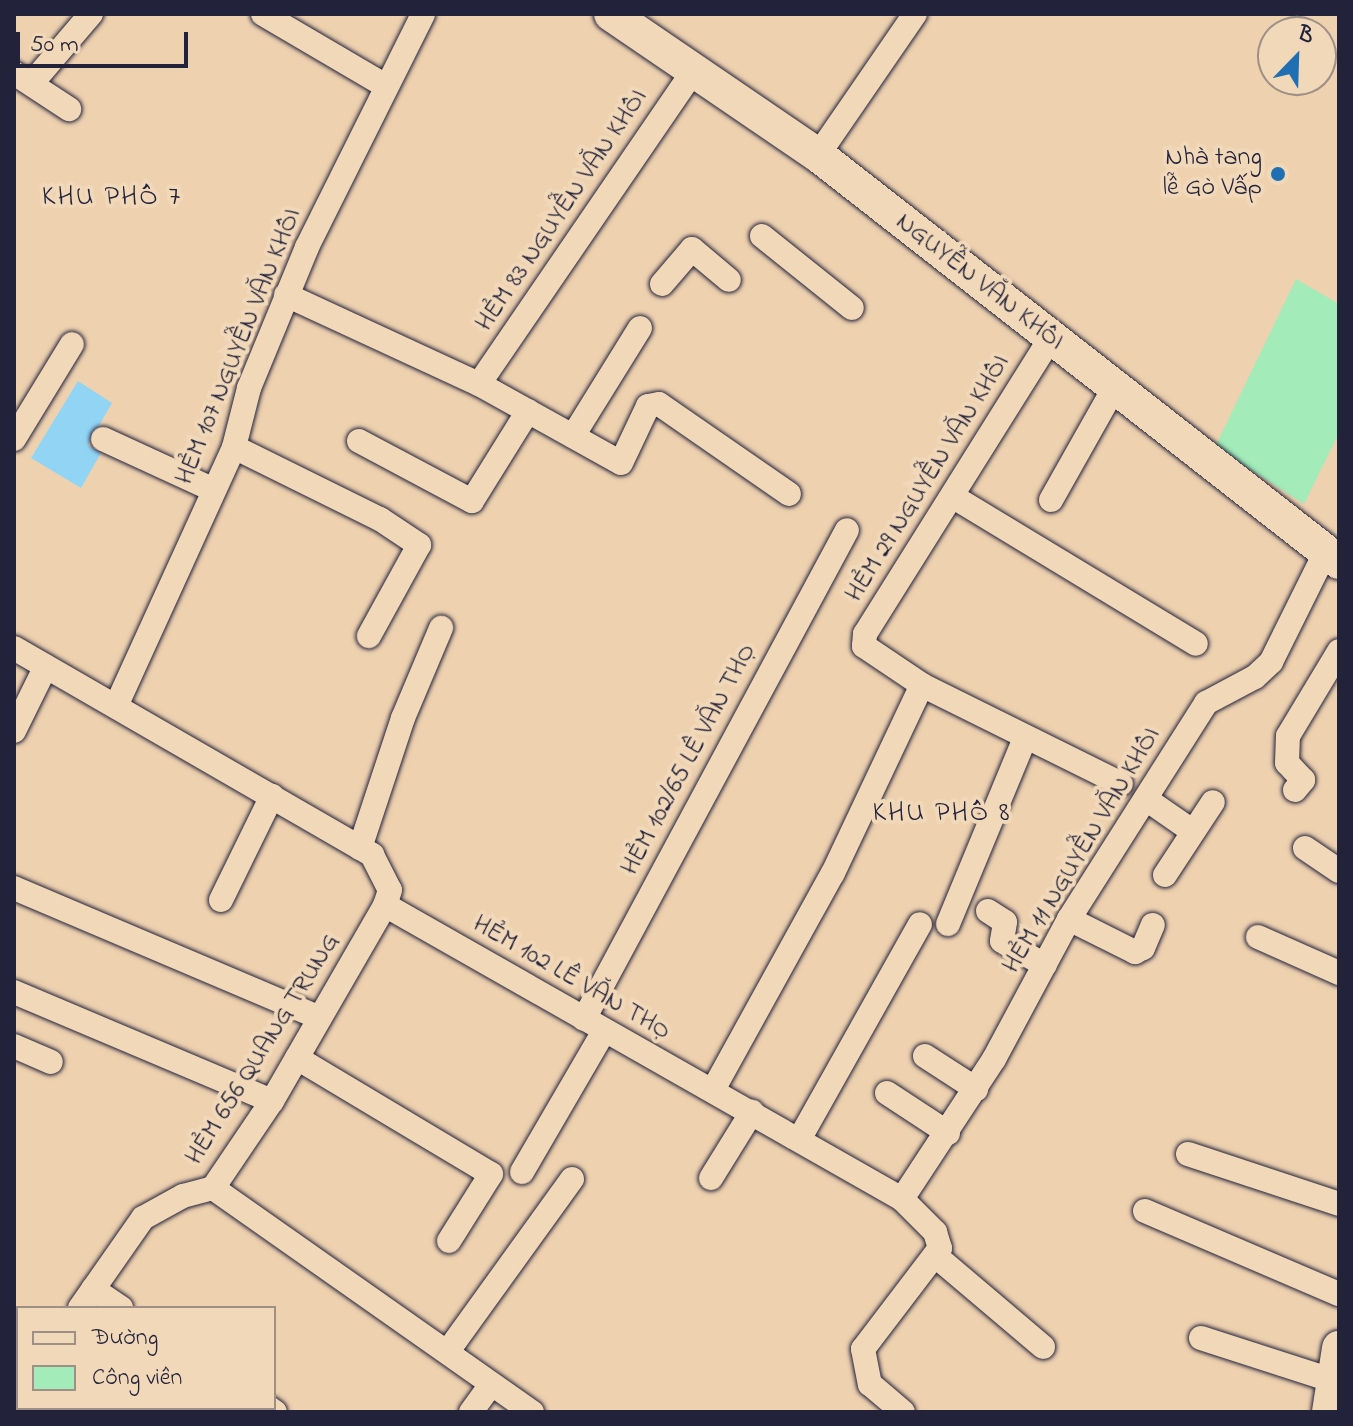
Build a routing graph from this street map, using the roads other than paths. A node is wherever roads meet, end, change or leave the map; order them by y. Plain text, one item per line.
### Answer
1 (91, 14) edge
2 (263, 14) edge
3 (423, 14) edge
4 (611, 14) edge
5 (915, 14) edge
6 (694, 70) junction
7 (23, 78) edge
8 (384, 85) junction
9 (69, 109) dead end
10 (818, 155) junction
11 (762, 236) dead end
12 (729, 280) dead end
13 (662, 284) dead end
14 (286, 295) junction
15 (852, 308) dead end
16 (640, 328) dead end
17 (1050, 339) junction
18 (72, 344) dead end
19 (479, 384) junction
20 (1114, 388) junction
21 (528, 411) junction
22 (573, 436) junction
23 (14, 439) edge
24 (103, 439) dead end
25 (359, 441) dead end
26 (234, 447) junction
27 (214, 490) junction
28 (789, 494) dead end
29 (952, 496) junction
30 (1051, 500) dead end
31 (847, 530) dead end
32 (1333, 556) edge
33 (441, 628) dead end
34 (369, 636) dead end
35 (1196, 644) dead end
36 (14, 648) edge
37 (1339, 651) edge
38 (46, 666) junction
39 (922, 685) junction
40 (117, 704) junction
41 (14, 731) edge
42 (1025, 738) junction
43 (1121, 784) dead end
44 (1295, 790) dead end
45 (272, 796) junction
46 (1146, 799) junction
47 (1213, 802) dead end
48 (1192, 831) junction
49 (360, 848) junction
50 (1305, 848) dead end
51 (1339, 871) edge
52 (1165, 875) dead end
53 (14, 888) edge
54 (221, 900) dead end
55 (385, 905) junction
56 (988, 911) dead end
57 (1069, 919) junction
58 (920, 924) dead end
59 (948, 924) dead end
60 (1153, 925) dead end
61 (1258, 937) dead end
62 (1045, 965) junction
63 (1339, 973) edge
64 (14, 992) edge
65 (320, 1018) junction
66 (594, 1025) junction
67 (14, 1046) edge
68 (925, 1056) dead end
69 (297, 1058) junction
70 (51, 1062) dead end
71 (976, 1089) junction
72 (713, 1090) junction
73 (887, 1093) dead end
74 (272, 1101) junction
75 (752, 1112) junction
76 (948, 1133) junction
77 (800, 1138) junction
78 (1188, 1154) dead end
79 (522, 1172) dead end
80 (711, 1178) dead end
81 (572, 1179) dead end
82 (213, 1188) junction
83 (902, 1199) junction
84 (1339, 1204) edge
85 (1145, 1211) dead end
86 (449, 1241) dead end
87 (937, 1257) junction
88 (1339, 1294) edge
89 (87, 1299) edge
90 (113, 1306) edge
91 (1201, 1338) dead end
92 (1043, 1347) dead end
93 (448, 1351) junction
94 (491, 1384) junction
95 (1335, 1384) edge
96 (894, 1410) edge
97 (471, 1412) edge
98 (532, 1412) edge

1 - 7 street
2 - 8 street
3 - 8 street, HẺM 107 NGUYỄN VĂN KHỐI
4 - 6 street, NGUYỄN VĂN KHỐI
5 - 10 street
6 - 10 street, NGUYỄN VĂN KHỐI
6 - 19 street, HẺM 83 NGUYỄN VĂN KHỐI
7 - 9 street
8 - 14 street, HẺM 107 NGUYỄN VĂN KHỐI
10 - 17 street, NGUYỄN VĂN KHỐI
11 - 15 street
12 - 13 street
14 - 19 street
14 - 26 street, HẺM 107 NGUYỄN VĂN KHỐI
16 - 22 street
17 - 20 street, NGUYỄN VĂN KHỐI
17 - 29 street, HẺM 29 NGUYỄN VĂN KHỐI
18 - 23 street
19 - 21 street
20 - 30 street
20 - 32 street, NGUYỄN VĂN KHỐI
21 - 22 street
21 - 25 street
22 - 28 street
24 - 27 street
26 - 27 street, HẺM 107 NGUYỄN VĂN KHỐI
26 - 34 street
27 - 40 street, HẺM 107 NGUYỄN VĂN KHỐI
29 - 35 street
29 - 39 street, HẺM 29 NGUYỄN VĂN KHỐI
31 - 66 street, HẺM 102/65 LÊ VĂN THỌ
32 - 46 street, HẺM 11 NGUYỄN VĂN KHỐI
33 - 49 street
36 - 38 street
37 - 44 street
38 - 40 street
38 - 41 street
39 - 42 street, HẺM 29 NGUYỄN VĂN KHỐI
39 - 72 street
40 - 45 street
42 - 43 street, HẺM 29 NGUYỄN VĂN KHỐI
42 - 59 street
45 - 49 street
45 - 54 street
46 - 48 street
46 - 57 street, HẺM 11 NGUYỄN VĂN KHỐI
47 - 48 street
48 - 52 street
49 - 55 street
50 - 51 street
53 - 65 street
55 - 65 street, HẺM 656 QUANG TRUNG
55 - 66 street, HẺM 102 LÊ VĂN THỌ
56 - 62 street
57 - 60 street
57 - 62 street, HẺM 11 NGUYỄN VĂN KHỐI
58 - 77 street
61 - 63 street
62 - 71 street, HẺM 11 NGUYỄN VĂN KHỐI
64 - 74 street
65 - 69 street, HẺM 656 QUANG TRUNG
66 - 72 street, HẺM 102 LÊ VĂN THỌ
66 - 79 street, HẺM 102/65 LÊ VĂN THỌ
67 - 70 street
68 - 71 street
69 - 74 street, HẺM 656 QUANG TRUNG
69 - 86 street
71 - 76 street, HẺM 11 NGUYỄN VĂN KHỐI
72 - 75 street, HẺM 102 LÊ VĂN THỌ
73 - 76 street
74 - 82 street, HẺM 656 QUANG TRUNG
75 - 77 street, HẺM 102 LÊ VĂN THỌ
75 - 80 street
76 - 83 street, HẺM 11 NGUYỄN VĂN KHỐI
77 - 83 street, HẺM 102 LÊ VĂN THỌ
78 - 84 street
81 - 93 street
82 - 89 street, HẺM 656 QUANG TRUNG
82 - 93 street
83 - 87 street, HẺM 102 LÊ VĂN THỌ
85 - 88 street
87 - 92 street
87 - 96 street
89 - 90 street
91 - 95 street
93 - 94 street
94 - 97 street
94 - 98 street

